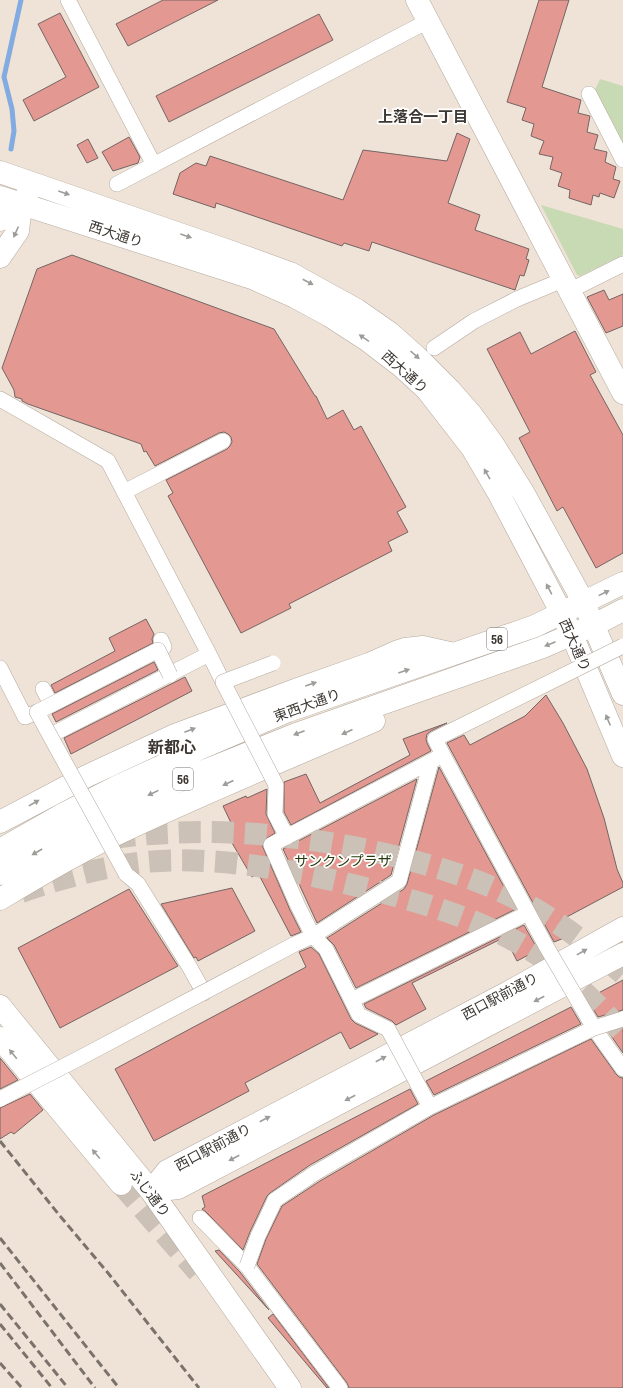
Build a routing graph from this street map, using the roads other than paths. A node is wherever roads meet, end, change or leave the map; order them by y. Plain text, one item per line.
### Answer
1 (68, 0) edge
2 (417, 0) edge
3 (428, 21) junction
4 (589, 94) dead end
5 (623, 160) edge
6 (154, 165) junction
7 (0, 172) edge
8 (33, 183) junction
9 (117, 184) dead end
10 (0, 197) edge
11 (21, 204) junction
12 (0, 220) edge
13 (0, 257) edge
14 (623, 264) edge
15 (561, 287) junction
16 (434, 348) dead end
17 (623, 393) edge
18 (0, 399) edge
19 (223, 441) dead end
20 (124, 492) junction
21 (623, 583) edge
22 (584, 603) junction
23 (623, 610) edge
24 (562, 614) junction
25 (594, 625) junction
26 (572, 635) junction
27 (623, 646) edge
28 (209, 654) junction
29 (454, 654) junction
30 (273, 663) dead end
31 (0, 668) edge
32 (170, 675) junction
33 (223, 682) junction
34 (444, 682) junction
35 (43, 689) dead end
36 (623, 694) edge
37 (50, 704) junction
38 (37, 712) junction
39 (51, 736) junction
40 (623, 756) edge
41 (437, 758) junction
42 (0, 822) edge
43 (287, 837) junction
44 (0, 850) edge
45 (0, 874) edge
46 (0, 899) edge
47 (528, 912) junction
48 (623, 928) edge
49 (313, 936) junction
50 (623, 954) edge
51 (204, 993) junction
52 (352, 1000) junction
53 (0, 1006) edge
54 (623, 1019) edge
55 (594, 1028) junction
56 (0, 1038) edge
57 (623, 1069) edge
58 (0, 1100) edge
59 (430, 1107) junction
60 (122, 1184) tunnel mouth
61 (151, 1191) junction
62 (200, 1218) dead end
63 (247, 1266) junction
64 (290, 1388) edge
65 (340, 1388) edge

1 - 6 street
2 - 3 main road
3 - 6 street
3 - 15 main road
4 - 5 street
6 - 9 street
7 - 8 main road, 西大通り
8 - 11 main road
8 -> 22 main road, 西大通り
10 - 11 main road, 西大通り
11 - 12 main road
11 -> 13 main road
24 -> 11 main road, 西大通り
14 - 15 street
15 - 16 street
15 - 17 main road
18 - 20 street
19 - 20 street
20 - 28 street
22 -> 21 main road, 東西大通り / 56
22 - 24 main road, 東西大通り / 56
22 - 25 main road, 西大通り
23 - 25 main road, 東西大通り / 56
24 - 26 main road, 西大通り
24 - 29 main road, 東西大通り / 56
25 - 26 main road, 東西大通り / 56
25 - 36 main road, 西大通り
26 -> 34 main road, 東西大通り / 56
40 -> 26 main road, 西大通り
27 - 41 street, bridge
28 - 32 street
28 - 33 street
42 -> 29 main road
44 -> 29 main road, 東西大通り / 56
30 - 33 street, bridge
31 - 38 street
32 - 37 street, bridge
32 - 39 street
33 - 43 street, bridge
34 -> 45 main road, 東西大通り / 56
34 -> 46 main road
35 - 37 street
37 - 38 street, bridge
38 - 39 street, bridge
39 - 51 street, bridge
41 - 43 street, bridge
41 - 47 street, bridge
41 - 49 street, bridge
43 - 49 street, bridge
47 - 52 street, bridge
47 - 55 street, bridge
61 -> 48 main road, 西口駅前通り
49 - 51 street, bridge
49 - 52 street, bridge
50 -> 61 main road, 西口駅前通り
51 - 58 street, bridge
52 - 59 street, bridge
53 - 61 main road, ふじ通り
54 - 55 street, bridge
55 - 57 street
55 - 59 street, bridge
60 -> 56 main road
59 - 63 street, bridge
61 - 64 main road, ふじ通り
62 - 63 street
63 - 65 street

